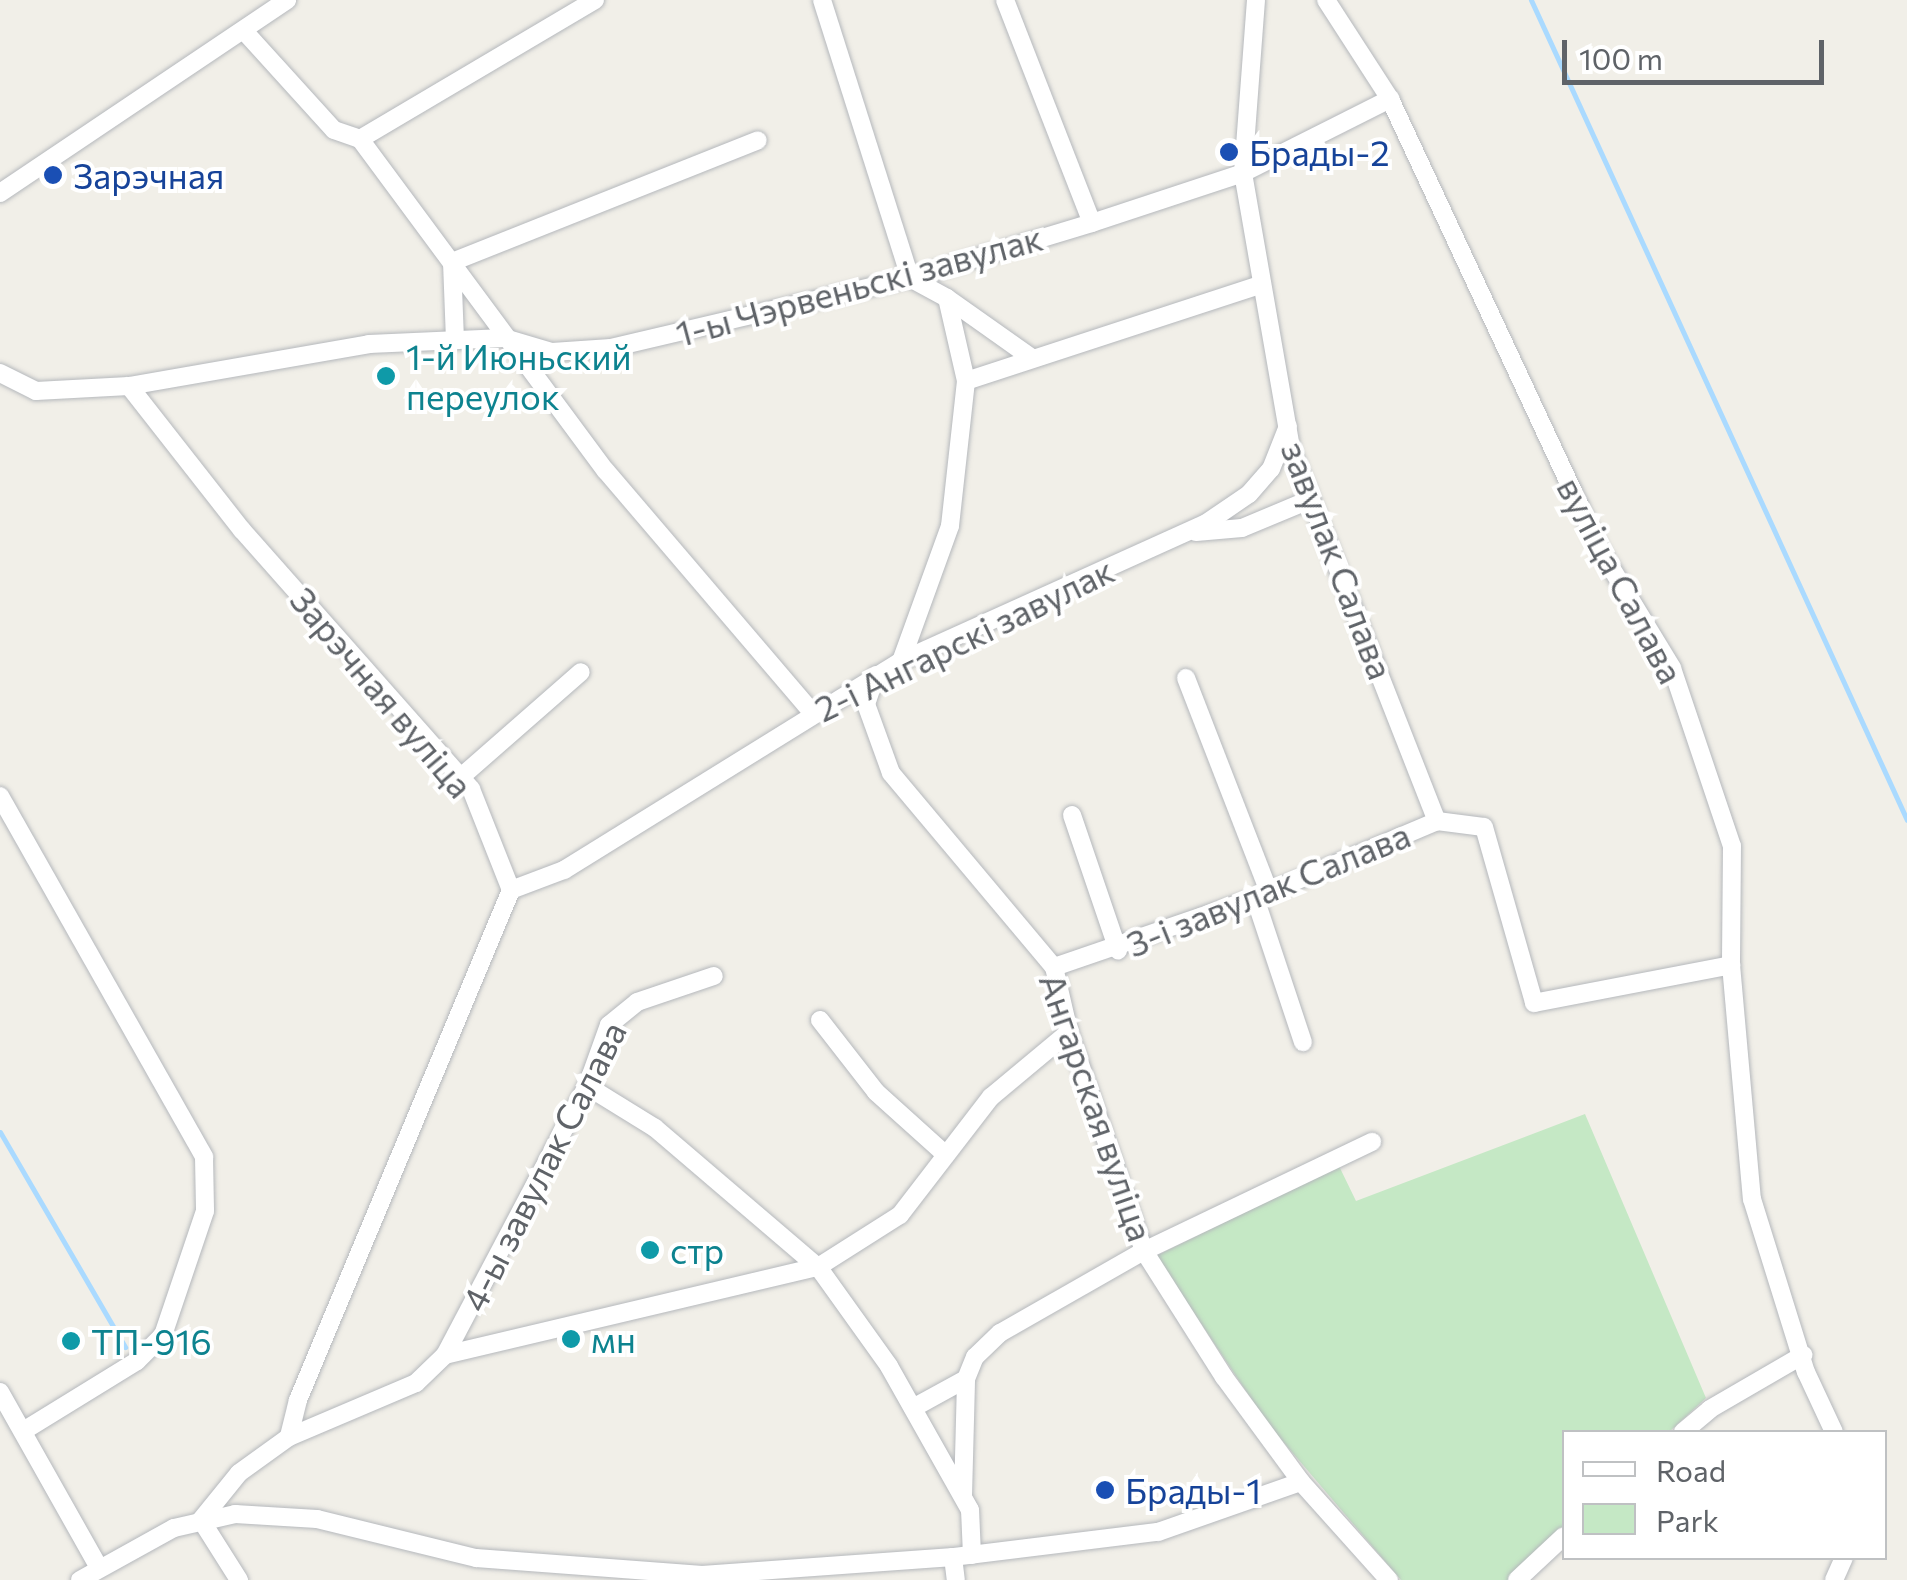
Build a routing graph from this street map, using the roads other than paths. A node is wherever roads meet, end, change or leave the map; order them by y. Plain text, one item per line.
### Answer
1 (287, 0) edge
2 (595, 0) edge
3 (822, 0) edge
4 (1006, 0) edge
5 (1256, 0) edge
6 (1326, 0) edge
7 (245, 32) junction
8 (1390, 99) junction
9 (360, 139) junction
10 (758, 140) dead end
11 (1243, 173) junction
12 (0, 193) edge
13 (1092, 223) junction
14 (452, 262) junction
15 (910, 278) junction
16 (1260, 284) junction
17 (947, 298) junction
18 (504, 338) junction
19 (455, 340) junction
20 (1033, 359) junction
21 (0, 373) edge
22 (966, 381) junction
23 (129, 386) junction
24 (1288, 426) junction
25 (1309, 500) junction
26 (1191, 531) junction
27 (901, 661) junction
28 (581, 672) dead end
29 (876, 675) junction
30 (1186, 678) dead end
31 (811, 711) junction
32 (461, 777) junction
33 (0, 796) edge
34 (1072, 815) dead end
35 (1437, 821) junction
36 (511, 890) junction
37 (1262, 896) junction
38 (1118, 950) junction
39 (1731, 965) junction
40 (1054, 967) junction
41 (714, 976) dead end
42 (820, 1020) dead end
43 (1069, 1032) junction
44 (1304, 1042) dead end
45 (587, 1086) junction
46 (1372, 1142) dead end
47 (946, 1154) junction
48 (1144, 1250) junction
49 (818, 1268) junction
50 (445, 1355) junction
51 (1803, 1355) junction
52 (966, 1379) junction
53 (0, 1392) edge
54 (913, 1408) junction
55 (23, 1430) junction
56 (1685, 1430) edge
57 (1833, 1430) edge
58 (290, 1437) junction
59 (1302, 1482) junction
60 (963, 1498) junction
61 (201, 1520) junction
62 (1562, 1538) edge
63 (962, 1556) junction
64 (99, 1568) junction
65 (80, 1580) edge
66 (239, 1580) edge
67 (956, 1580) edge
68 (1390, 1580) edge
69 (1517, 1580) edge

1 - 7 street
2 - 9 street
3 - 15 street
4 - 13 street
5 - 11 street
6 - 8 street, вуліца Салава
7 - 9 street
7 - 12 street
8 - 11 street, 1-ы Чэрвеньскі завулак
8 - 39 street, вуліца Салава
9 - 14 street
10 - 14 street
11 - 13 street, 1-ы Чэрвеньскі завулак
11 - 16 street, завулак Салава
13 - 15 street, 1-ы Чэрвеньскі завулак
14 - 18 street
14 - 19 street
15 - 17 street
15 - 18 street, 1-ы Чэрвеньскі завулак
16 - 20 street
16 - 24 street, завулак Салава
17 - 20 street
17 - 22 street
18 - 19 street, 1-ы Чэрвеньскі завулак
18 - 31 street
19 - 23 street, 1-ы Чэрвеньскі завулак
20 - 22 street
21 - 23 street
22 - 27 street
23 - 32 street, Зарэчная вуліца
24 - 25 street, завулак Салава
24 - 26 street, 2-і Ангарскі завулак
25 - 26 street
25 - 35 street, завулак Салава
26 - 27 street, 2-і Ангарскі завулак
27 - 29 street, 2-і Ангарскі завулак
28 - 32 street
29 - 31 street, 2-і Ангарскі завулак
29 - 40 street, Ангарская вуліца
30 - 37 street
31 - 36 street, 2-і Ангарскі завулак
32 - 36 street, Зарэчная вуліца
33 - 55 street
34 - 38 street
35 - 37 street, 3-і завулак Салава
35 - 39 street, 3-і завулак Салава
36 - 58 street
37 - 38 street, 3-і завулак Салава
37 - 44 street
38 - 40 street, 3-і завулак Салава
39 - 51 street, вуліца Салава
40 - 43 street, Ангарская вуліца
41 - 45 street, 4-ы завулак Салава
42 - 47 street
43 - 47 street
43 - 48 street, Ангарская вуліца
45 - 49 street
45 - 50 street, 4-ы завулак Салава
46 - 48 street
47 - 49 street
48 - 52 street
48 - 59 street, Ангарская вуліца
49 - 50 street
49 - 54 street
50 - 58 street
51 - 56 street
51 - 57 street, вуліца Салава
52 - 54 street
52 - 60 street
53 - 55 street
54 - 60 street
55 - 64 street
58 - 61 street
59 - 63 street
59 - 68 street, Ангарская вуліца
60 - 63 street
61 - 63 street
61 - 64 street
61 - 66 street
62 - 69 street
63 - 67 street
64 - 65 street

